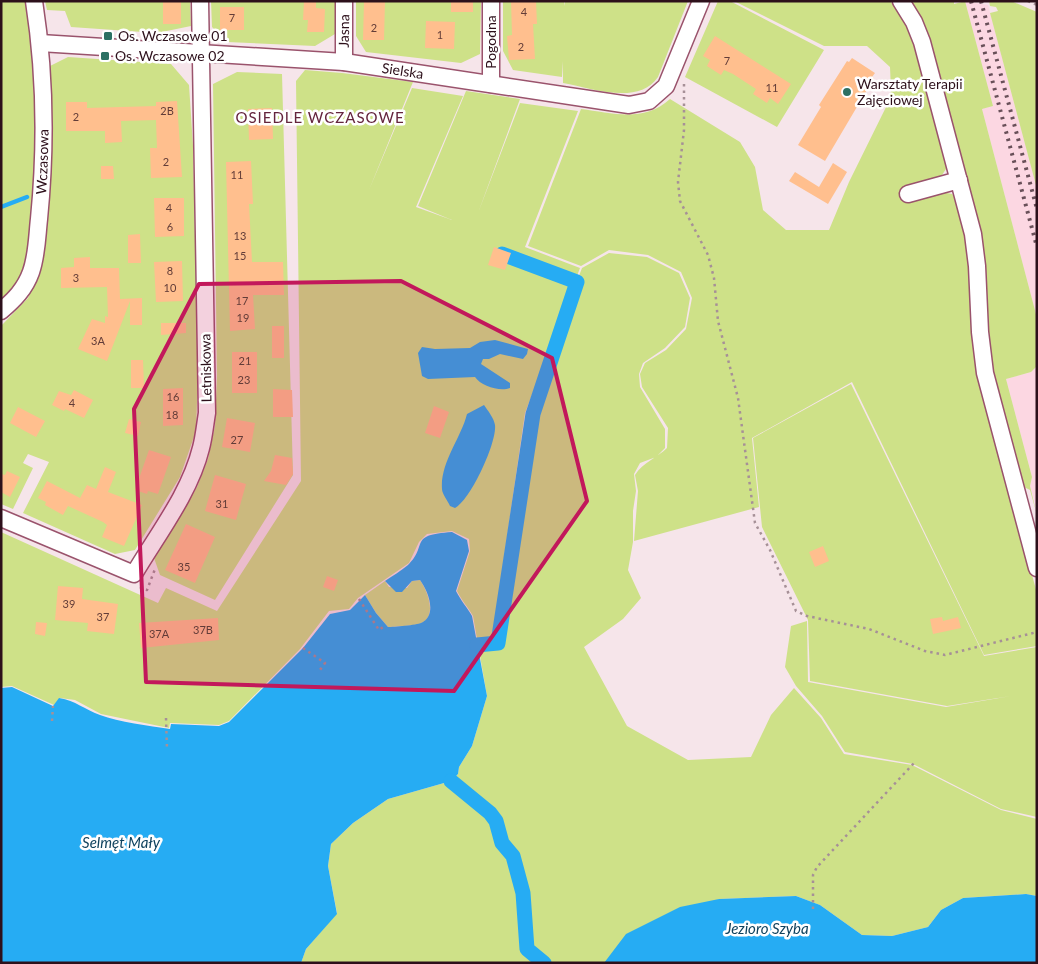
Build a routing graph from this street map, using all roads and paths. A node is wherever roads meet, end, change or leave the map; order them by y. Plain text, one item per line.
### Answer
1 (34, 1) edge
2 (200, 1) edge
3 (344, 1) edge
4 (490, 1) edge
5 (701, 1) edge
6 (901, 1) edge
7 (1028, 1) edge
8 (1037, 5) edge
9 (40, 43) junction
10 (201, 54) junction
11 (344, 62) junction
12 (684, 82) dead end
13 (490, 84) junction
14 (959, 180) junction
15 (908, 194) dead end
16 (1, 311) edge
17 (1, 518) edge
18 (154, 565) dead end
19 (1037, 568) edge
20 (138, 586) dead end
21 (359, 599) dead end
22 (384, 628) dead end
23 (1037, 632) edge
24 (303, 648) dead end
25 (320, 670) dead end
26 (53, 706) dead end
27 (166, 718) dead end
28 (52, 721) dead end
29 (167, 749) dead end
30 (914, 763) dead end
31 (813, 909) dead end

1 - 9 street, Wczasowa
2 - 10 street, Letniskowa
3 - 11 street, Jasna
4 - 13 street, Pogodna
5 - 13 street, Sielska
6 - 14 street
7 - 8 path
9 - 10 street, Sielska
9 - 16 street, Wczasowa
10 - 11 street, Sielska
10 - 17 street, Letniskowa
11 - 13 street, Sielska
12 - 23 path
14 - 15 street
14 - 19 street
18 - 20 path
21 - 22 path
24 - 25 path
26 - 28 path
27 - 29 path
30 - 31 path

